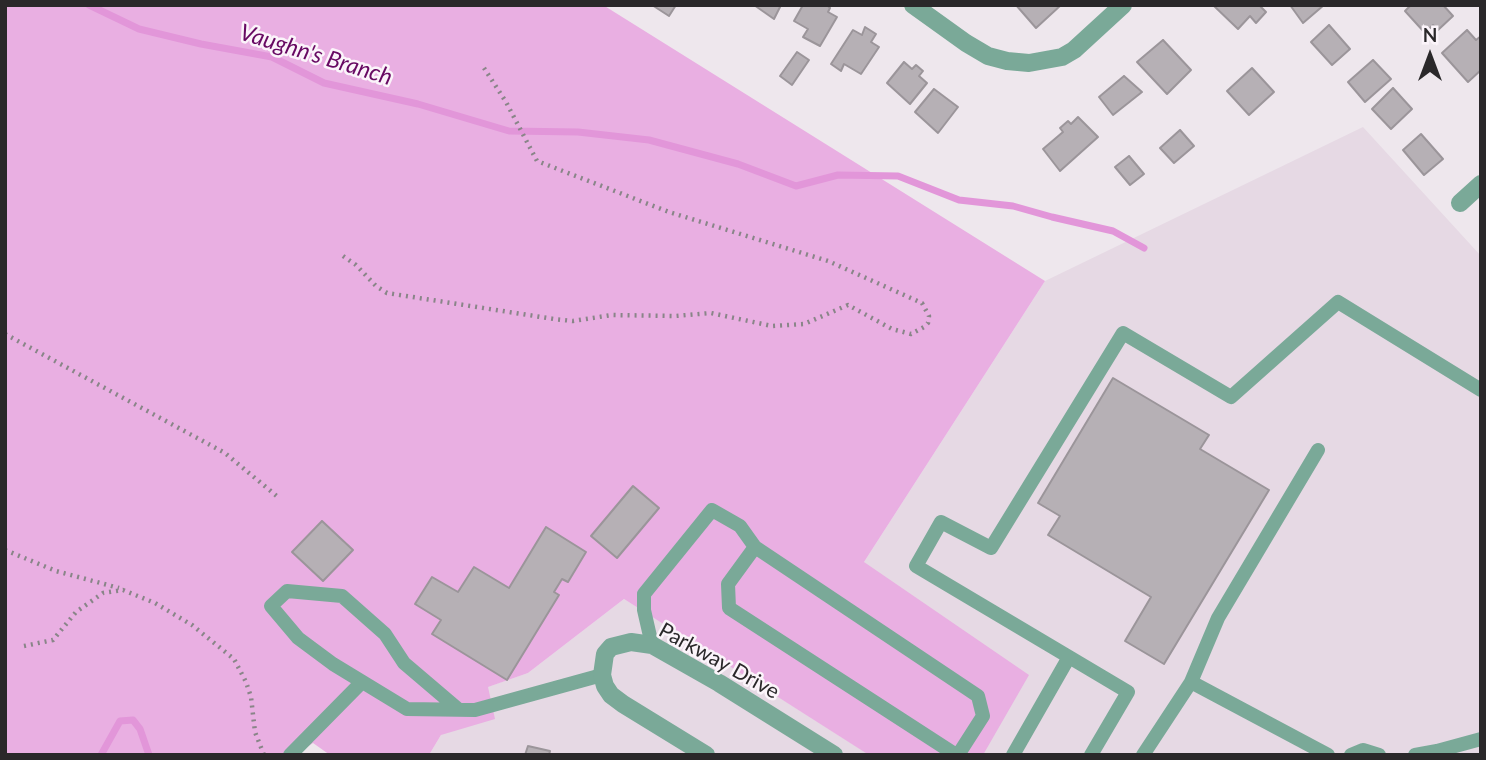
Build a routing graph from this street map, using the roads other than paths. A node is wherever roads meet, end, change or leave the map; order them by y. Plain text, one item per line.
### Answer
1 (913, 5) edge
2 (1123, 5) edge
3 (1481, 184) edge
4 (1460, 203) dead end
5 (1481, 390) edge
6 (1318, 450) dead end
7 (755, 547) junction
8 (652, 645) junction
9 (1069, 657) junction
10 (602, 675) junction
11 (1191, 682) junction
12 (361, 683) junction
13 (458, 709) junction
14 (1478, 744) edge
15 (290, 755) edge
16 (706, 755) edge
17 (834, 755) edge
18 (957, 755) edge
19 (1013, 755) edge
20 (1091, 755) edge
21 (1143, 755) edge
22 (1328, 755) edge
23 (1351, 755) edge
24 (1379, 755) edge
25 (1415, 755) edge

1 - 2 street
3 - 4 street
5 - 9 lane
6 - 11 lane
7 - 8 lane
7 - 18 lane
7 - 18 lane
8 - 10 street, Parkway Drive
8 - 17 street, Parkway Drive
9 - 19 lane
9 - 20 lane
10 - 13 lane
10 - 16 street
11 - 21 lane
11 - 22 lane
12 - 13 lane
12 - 13 lane
12 - 15 lane
14 - 25 lane
23 - 24 lane

